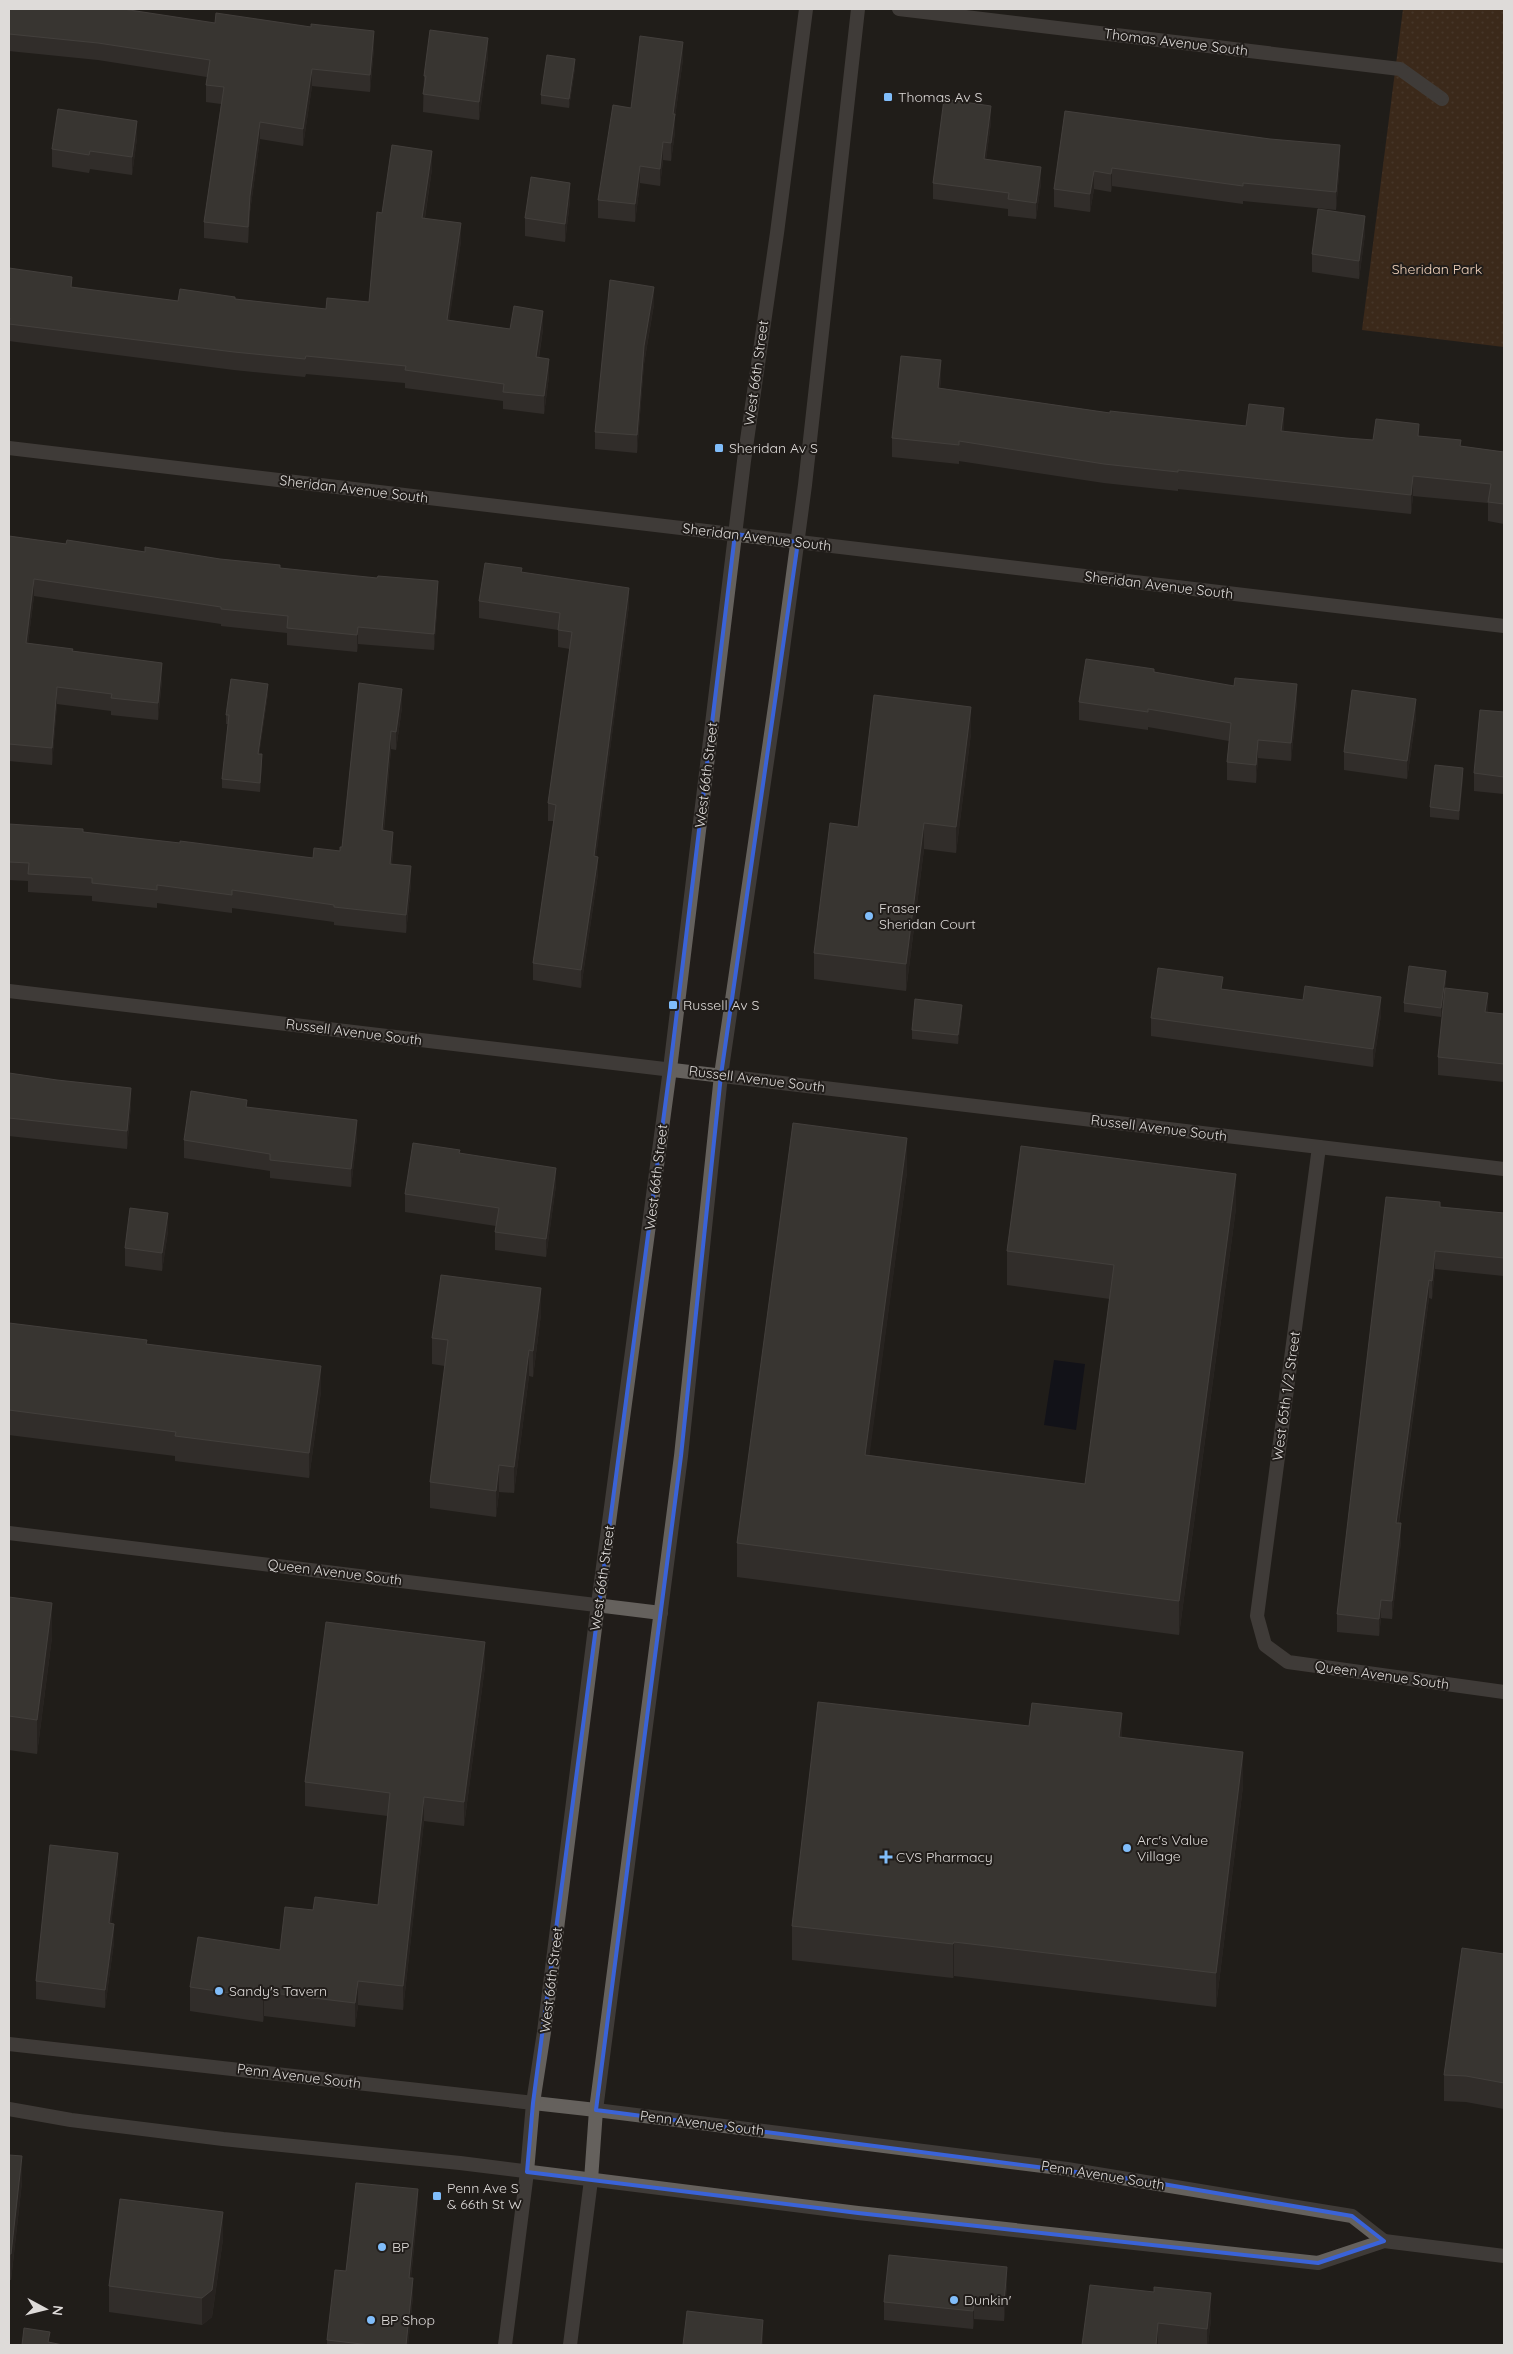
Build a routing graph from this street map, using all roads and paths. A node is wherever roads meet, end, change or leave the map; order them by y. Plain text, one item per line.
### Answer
1 (806, 9) edge
2 (858, 9) edge
3 (900, 9) edge
4 (1442, 99) dead end
5 (9, 448) edge
6 (735, 534) junction
7 (798, 542) junction
8 (1504, 626) edge
9 (9, 990) edge
10 (670, 1069) junction
11 (721, 1075) junction
12 (1319, 1147) junction
13 (1504, 1169) edge
14 (9, 1534) edge
15 (598, 1604) junction
16 (661, 1612) junction
17 (1265, 1645) joint
18 (1504, 1692) edge
19 (9, 2044) edge
20 (533, 2103) junction
21 (9, 2109) edge
22 (596, 2110) junction
23 (528, 2172) junction
24 (591, 2180) junction
25 (1384, 2241) junction
26 (1504, 2256) edge
27 (505, 2345) edge
28 (570, 2345) edge

1 - 6 main road, West 66th Street
2 - 7 main road
3 - 4 main road, Thomas Avenue South
5 - 6 main road, Sheridan Avenue South
6 - 7 main road, Sheridan Avenue South
6 - 10 main road, West 66th Street
7 - 8 main road, Sheridan Avenue South
7 - 11 main road
9 - 10 main road, Russell Avenue South
10 - 11 main road, Russell Avenue South
10 - 15 main road, West 66th Street
11 - 12 main road, Russell Avenue South
11 - 16 main road
12 - 13 main road, Russell Avenue South
12 - 17 main road, West 65th 1/2 Street
14 - 15 main road, Queen Avenue South
15 - 16 main road, Queen Avenue South
15 - 20 main road, West 66th Street
16 - 22 main road
17 - 18 main road, Queen Avenue South
19 - 20 main road, Penn Avenue South
20 - 22 main road, Penn Avenue South
20 - 23 main road, West 66th Street
21 - 23 main road
22 - 24 main road
22 - 25 main road, Penn Avenue South
23 - 24 main road
23 - 27 main road, West 66th Street
24 - 25 main road
24 - 28 main road
25 - 26 main road

